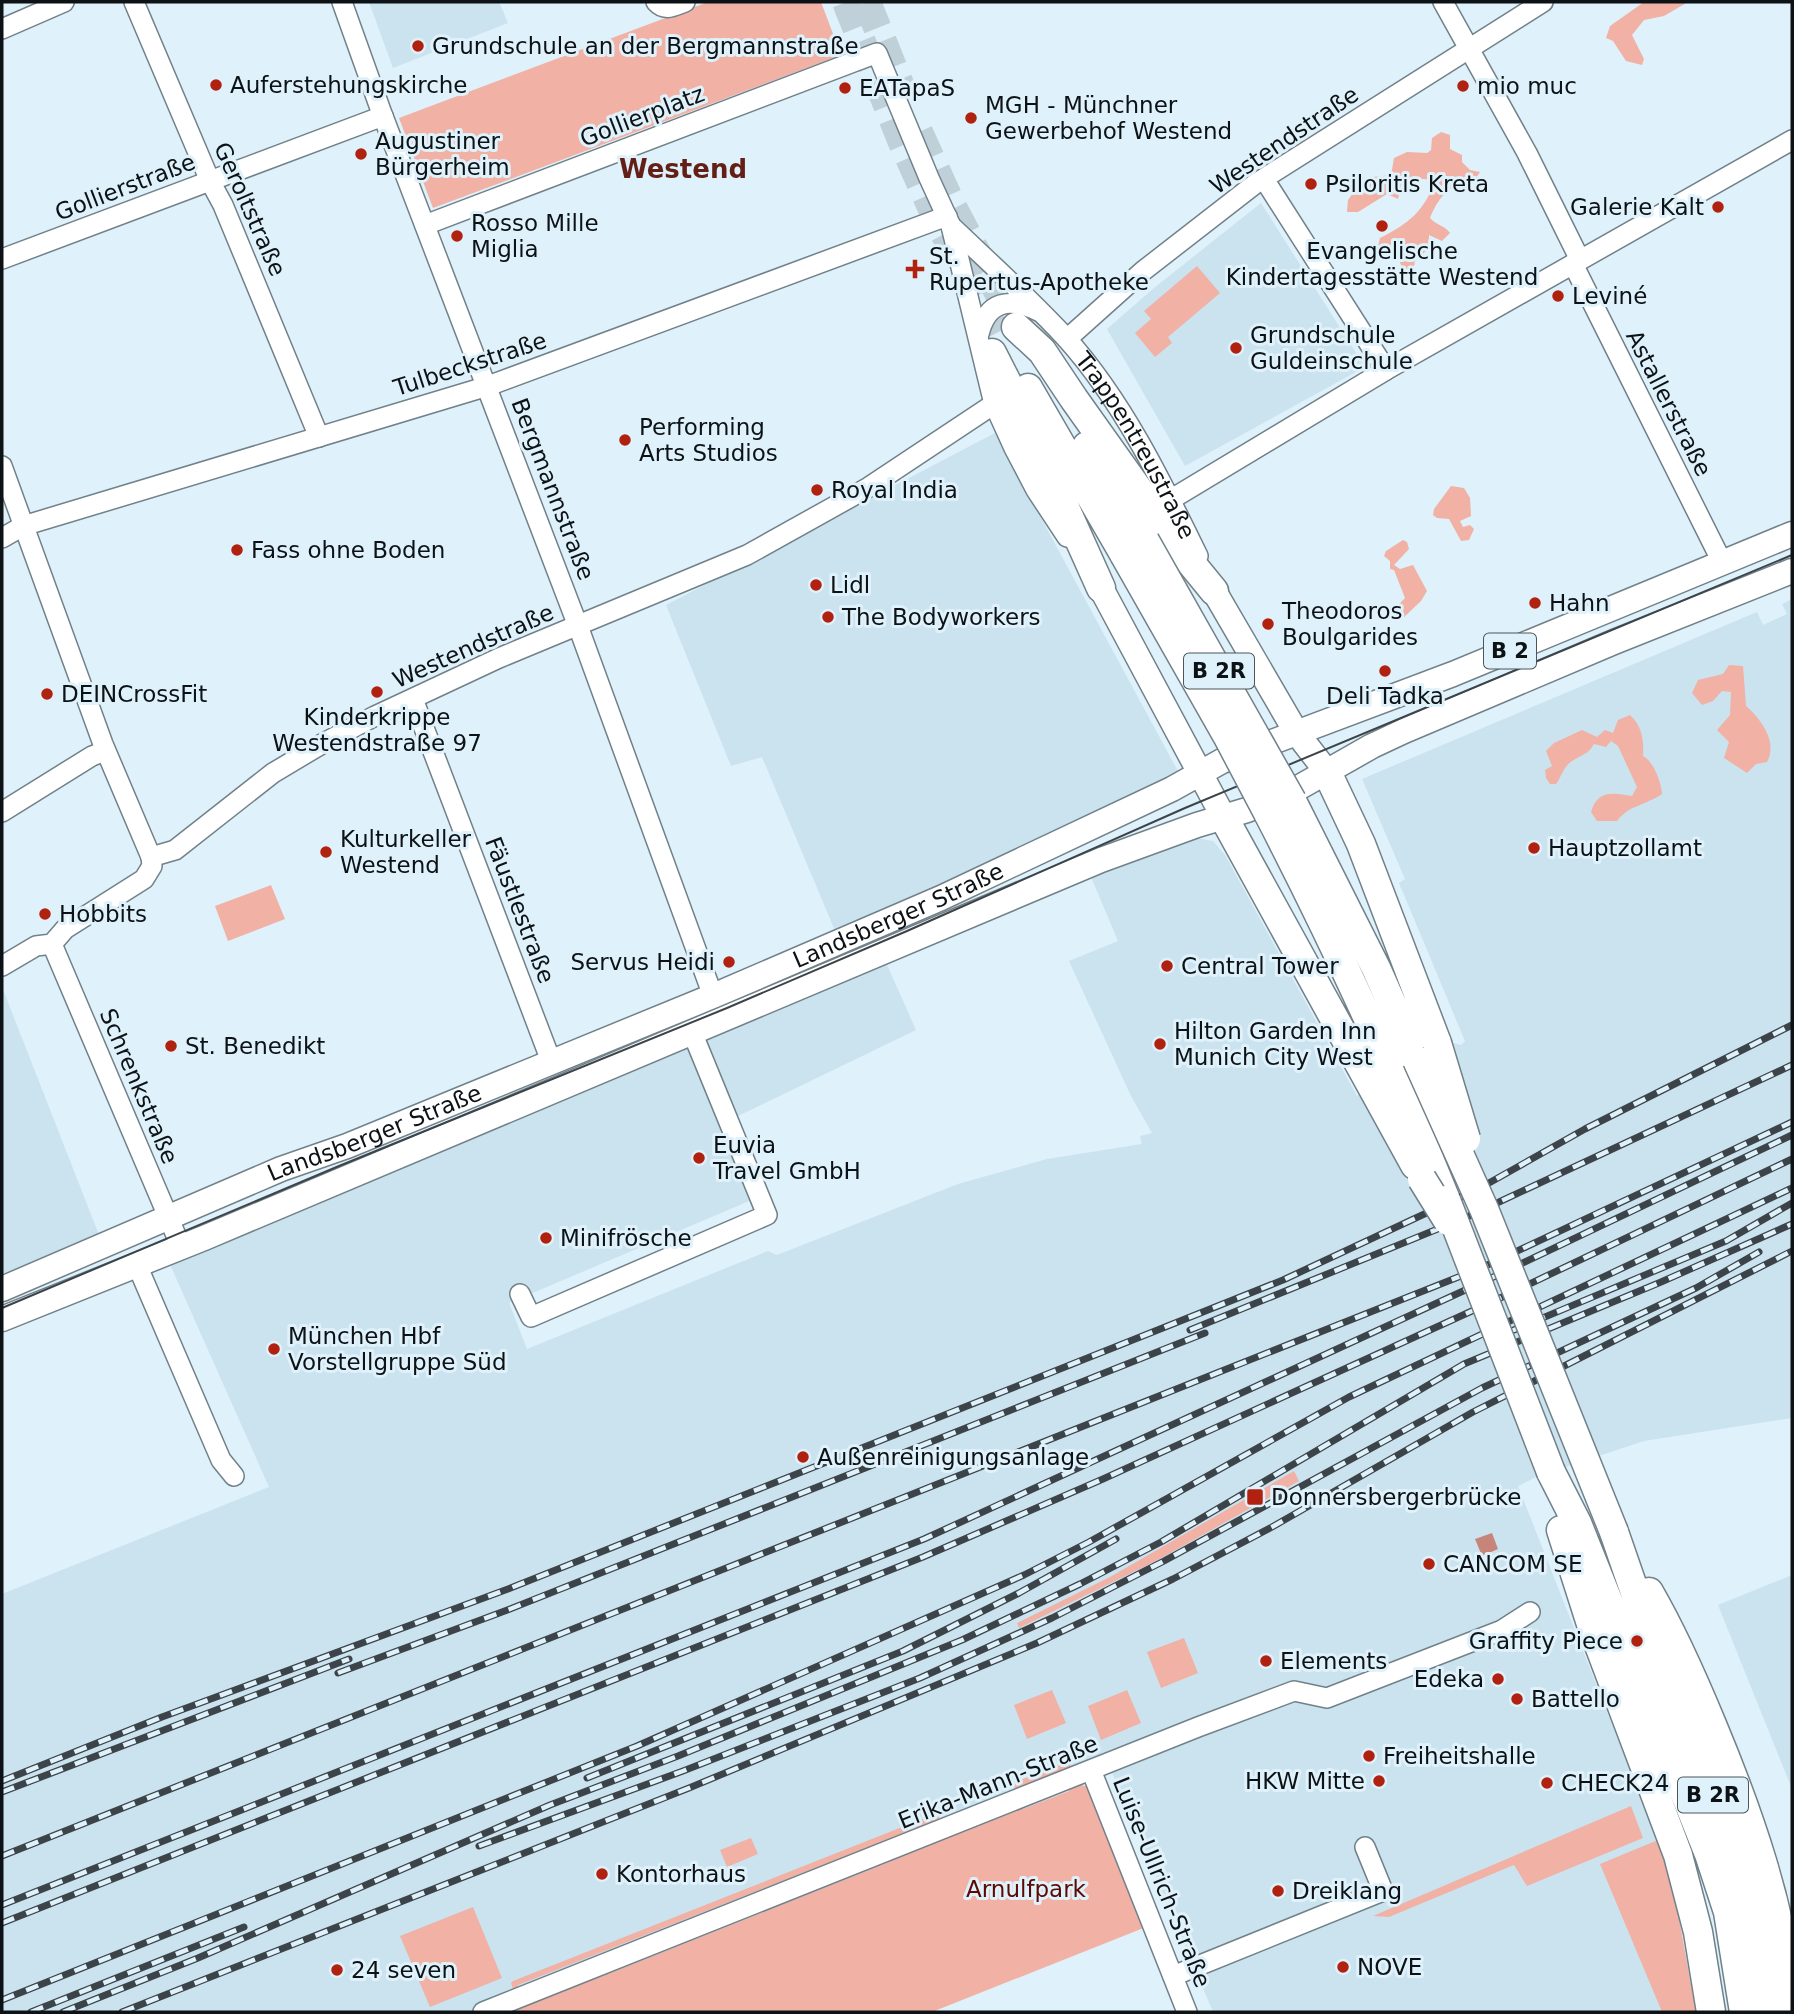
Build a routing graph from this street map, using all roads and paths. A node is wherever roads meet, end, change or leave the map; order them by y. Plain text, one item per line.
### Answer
1 (64, 2) edge
2 (134, 2) edge
3 (342, 2) edge
4 (685, 2) edge
5 (1443, 2) edge
6 (1543, 2) edge
7 (656, 3) edge
8 (2, 29) edge
9 (1470, 48) junction
10 (877, 53) joint
11 (383, 116) junction
12 (1792, 140) edge
13 (1264, 179) junction
14 (210, 181) junction
15 (949, 221) junction
16 (425, 225) junction
17 (2, 259) edge
18 (987, 260) junction
19 (1576, 262) junction
20 (962, 279) junction
21 (1005, 332) junction
22 (1067, 339) junction
23 (1386, 370) junction
24 (488, 386) junction
25 (994, 404) junction
26 (319, 437) junction
27 (2, 466) edge
28 (1170, 500) junction
29 (23, 526) junction
30 (1792, 534) edge
31 (2, 538) edge
32 (1134, 547) junction
33 (1723, 564) junction
34 (1792, 571) edge
35 (1101, 588) junction
36 (1214, 591) junction
37 (578, 626) junction
38 (412, 699) junction
39 (1296, 732) junction
40 (106, 751) junction
41 (1326, 772) junction
42 (1199, 773) junction
43 (2, 812) edge
44 (1224, 818) junction
45 (156, 857) junction
46 (52, 944) junction
47 (2, 966) edge
48 (713, 996) junction
49 (692, 1032) junction
50 (551, 1061) junction
51 (1484, 1209) junction
52 (169, 1217) junction
53 (1461, 1241) junction
54 (181, 1247) junction
55 (137, 1265) junction
56 (2, 1289) edge
57 (520, 1294) dead end
58 (2, 1319) edge
59 (1551, 1472) junction
60 (234, 1476) dead end
61 (1614, 1532) junction
62 (1530, 1612) dead end
63 (1091, 1770) junction
64 (1365, 1847) dead end
65 (1172, 1976) junction
66 (1792, 2002) edge
67 (483, 2012) edge
68 (1187, 2012) edge
69 (1711, 2012) edge
70 (1744, 2012) edge
71 (1770, 2012) edge

1 - 8 street
2 - 14 street, Geroltstraße
3 - 11 street, Bergmannstraße
4 - 7 street
5 - 9 street, Astallerstraße
6 - 9 street, Westendstraße
9 - 13 street, Westendstraße
9 - 19 street, Astallerstraße
10 - 15 street, Trappentreustraße
10 - 16 street, Gollierplatz
11 - 14 street, Gollierstraße
11 - 16 street, Bergmannstraße
12 - 19 street
13 - 22 street, Westendstraße
13 - 23 street
14 - 17 street, Gollierstraße
14 - 26 street, Geroltstraße
15 - 18 street, Trappentreustraße
15 - 20 street, Trappentreustraße
15 - 24 street, Tulbeckstraße
16 - 24 street, Bergmannstraße
18 - 20 street
18 - 21 street, Trappentreustraße
19 - 23 street
19 - 33 street, Astallerstraße
20 - 21 street, Trappentreustraße
21 - 22 street, Trappentreustraße
21 - 25 street, Trappentreustraße
21 - 32 highway, Trappentreustraße / B 2R
21 - 35 highway
21 - 36 highway
22 - 28 street, Trappentreustraße
23 - 28 street
24 - 26 street, Tulbeckstraße
24 - 37 street, Bergmannstraße
25 - 35 street, Trappentreustraße
25 - 37 street, Westendstraße
26 - 29 street, Tulbeckstraße
27 - 29 street
28 - 36 street, Trappentreustraße
29 - 31 street, Tulbeckstraße
29 - 40 street
30 - 33 main road, Landsberger Straße / B 2
32 - 51 highway, B 2R, bridge
32 - 53 highway, B 2R, bridge
33 - 39 main road, Landsberger Straße / B 2
34 - 41 main road, Landsberger Straße / B 2
35 - 42 main road
36 - 39 main road
37 - 38 street, Westendstraße
37 - 48 street, Bergmannstraße
38 - 45 street, Westendstraße
38 - 50 street, Fäustlestraße
39 - 41 main road
39 - 42 main road, Landsberger Straße
40 - 43 street
40 - 45 street
41 - 44 main road, Landsberger Straße / B 2
41 - 51 highway, bridge
42 - 44 main road
42 - 48 main road, Landsberger Straße
44 - 49 main road, Landsberger Straße
44 - 53 highway, bridge
45 - 46 street, Westendstraße
46 - 47 street, Westendstraße
46 - 52 street, Schrenkstraße
48 - 50 main road, Landsberger Straße
49 - 54 main road, Landsberger Straße
49 - 57 street
50 - 52 main road, Landsberger Straße
51 - 61 highway, B 2R, bridge
52 - 54 street, Schrenkstraße
52 - 56 main road, Landsberger Straße
53 - 59 highway, B 2R, bridge
54 - 55 main road, Landsberger Straße
55 - 58 main road, Landsberger Straße
55 - 60 street
59 - 69 highway
59 - 70 highway, B 2R
61 - 66 highway
61 - 71 highway, B 2R
62 - 63 street, Erika-Mann-Straße
63 - 65 street, Luise-Ullrich-Straße
63 - 67 street, Erika-Mann-Straße
64 - 65 street
65 - 68 street, Luise-Ullrich-Straße

